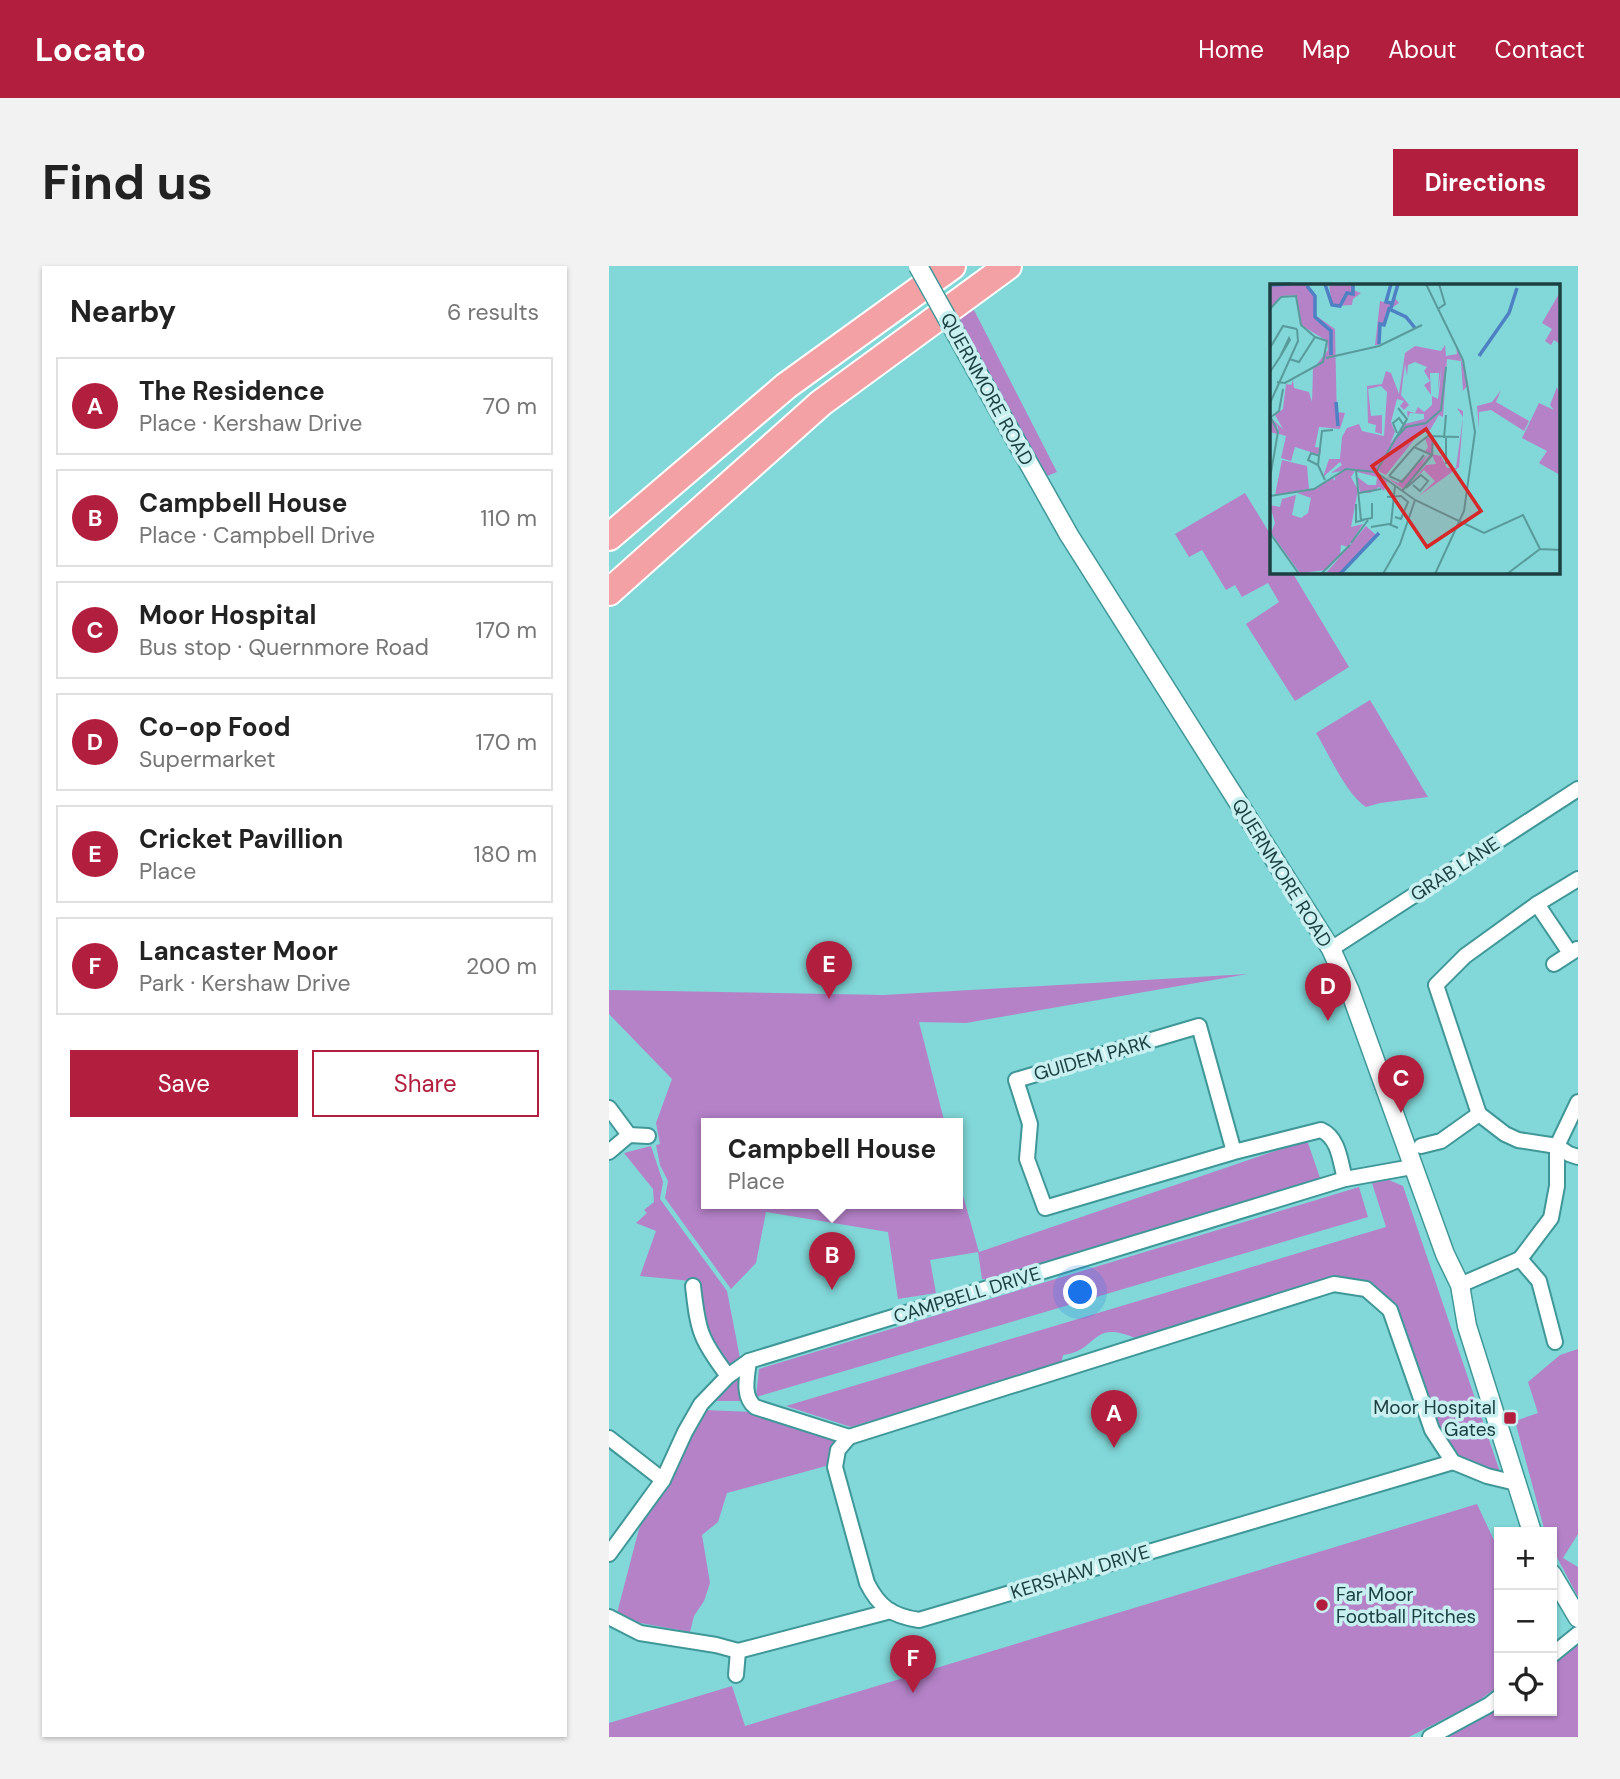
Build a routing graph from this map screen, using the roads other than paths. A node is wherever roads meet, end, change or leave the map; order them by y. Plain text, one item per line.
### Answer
1 (918, 266) edge
2 (952, 266) edge
3 (1008, 266) edge
4 (609, 537) edge
5 (609, 592) edge
6 (1578, 789) edge
7 (1578, 879) edge
8 (1537, 904) junction
9 (1331, 949) junction
10 (1574, 950) edge
11 (1554, 964) dead end
12 (1578, 1102) edge
13 (609, 1108) edge
14 (1479, 1114) junction
15 (629, 1135) junction
16 (647, 1136) dead end
17 (1421, 1146) dead end
18 (1556, 1146) junction
19 (609, 1152) edge
20 (1234, 1152) junction
21 (1578, 1157) edge
22 (1412, 1167) junction
23 (1345, 1179) junction
24 (1520, 1259) junction
25 (1460, 1285) junction
26 (693, 1286) dead end
27 (1555, 1342) dead end
28 (749, 1361) junction
29 (728, 1376) junction
30 (849, 1437) junction
31 (609, 1438) edge
32 (1453, 1462) junction
33 (663, 1480) junction
34 (1516, 1483) junction
35 (1530, 1527) edge
36 (609, 1554) edge
37 (1557, 1582) edge
38 (891, 1611) junction
39 (609, 1617) edge
40 (1578, 1618) edge
41 (1578, 1634) edge
42 (738, 1651) junction
43 (1554, 1653) edge
44 (736, 1675) dead end
45 (1494, 1701) edge
46 (1430, 1737) edge

1 - 9 street, QUERNMORE ROAD, bridge
2 - 4 highway
3 - 5 highway
6 - 9 street, GRAB LANE
7 - 8 street
8 - 10 street
8 - 14 street
9 - 22 street, QUERNMORE ROAD
10 - 11 street
12 - 18 street
13 - 15 street
14 - 17 street
14 - 18 street
15 - 16 street
15 - 19 street
18 - 21 street
18 - 24 street
20 - 20 street, GUIDEM PARK
20 - 23 street, GUIDEM PARK
22 - 23 street, CAMPBELL DRIVE
22 - 25 street, QUERNMORE ROAD
23 - 28 street, CAMPBELL DRIVE
24 - 25 street
24 - 27 street
25 - 34 street, QUERNMORE ROAD
26 - 29 street
28 - 29 street, CAMPBELL DRIVE
28 - 30 street
29 - 33 street, CAMPBELL DRIVE
30 - 32 street
30 - 38 street
31 - 33 street
32 - 34 street
32 - 38 street, KERSHAW DRIVE
33 - 36 street, CAMPBELL DRIVE
34 - 35 street, QUERNMORE ROAD
37 - 40 street
38 - 42 street
39 - 42 street
41 - 43 street
42 - 44 street
45 - 46 street

